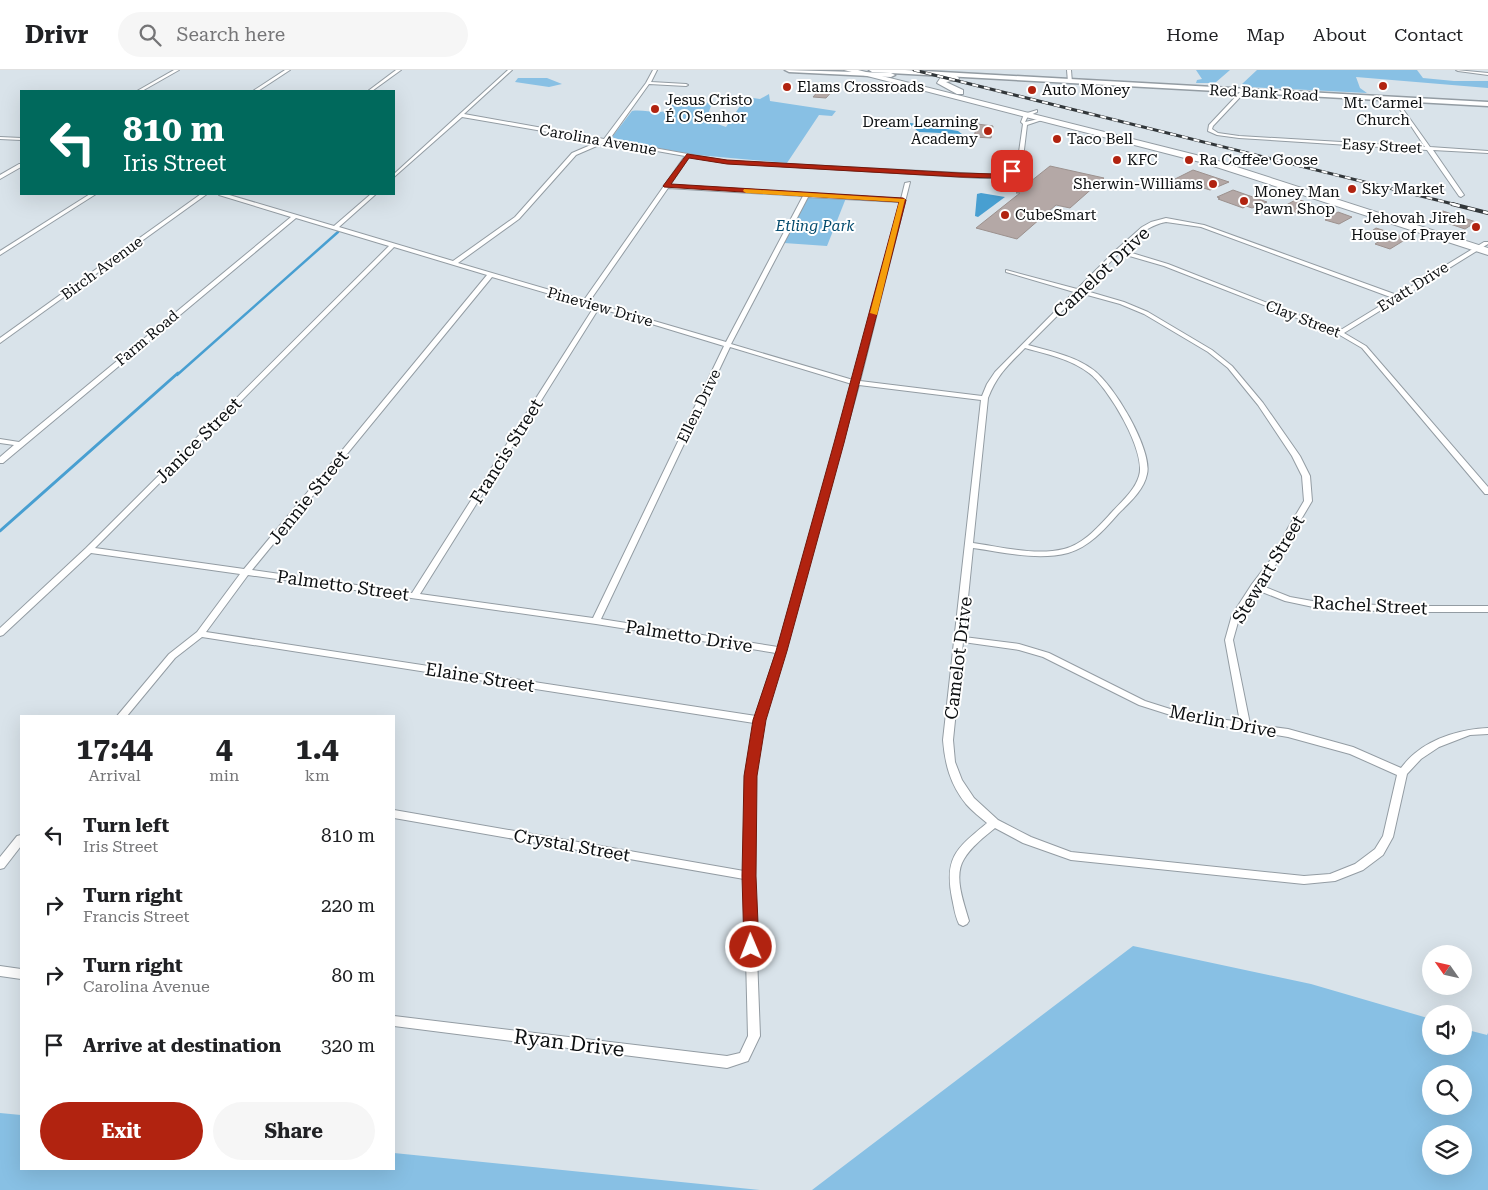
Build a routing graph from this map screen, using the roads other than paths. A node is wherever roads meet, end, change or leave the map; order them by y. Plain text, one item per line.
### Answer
1 (177, 70) edge
2 (288, 70) edge
3 (399, 70) edge
4 (510, 70) edge
5 (655, 70) edge
6 (789, 70) edge
7 (848, 70) edge
8 (1069, 70) edge
9 (1458, 70) edge
10 (869, 71) edge
11 (1488, 74) edge
12 (891, 75) junction
13 (955, 78) junction
14 (1070, 82) junction
15 (648, 83) junction
16 (686, 85) dead end
17 (141, 90) edge
18 (257, 90) edge
19 (371, 90) edge
20 (1243, 92) junction
21 (965, 94) junction
22 (1395, 99) junction
23 (1488, 104) edge
24 (461, 115) junction
25 (1029, 117) junction
26 (0, 138) edge
27 (20, 139) edge
28 (606, 140) junction
29 (1430, 149) junction
30 (1488, 152) edge
31 (687, 156) junction
32 (20, 166) edge
33 (395, 175) edge
34 (0, 177) edge
35 (908, 183) dead end
36 (667, 186) junction
37 (91, 195) edge
38 (203, 195) edge
39 (227, 195) edge
40 (373, 195) edge
41 (806, 195) junction
42 (1461, 195) dead end
43 (903, 200) junction
44 (295, 216) junction
45 (336, 227) junction
46 (393, 244) junction
47 (1485, 247) edge
48 (1118, 251) junction
49 (0, 252) edge
50 (454, 263) junction
51 (1008, 271) dead end
52 (491, 274) junction
53 (1078, 291) junction
54 (1396, 297) junction
55 (585, 303) junction
56 (597, 307) junction
57 (1340, 333) junction
58 (0, 341) edge
59 (728, 344) junction
60 (1024, 346) junction
61 (856, 383) junction
62 (985, 398) junction
63 (0, 441) edge
64 (19, 444) junction
65 (0, 461) edge
66 (1488, 492) edge
67 (970, 545) junction
68 (89, 550) junction
69 (246, 572) junction
70 (1255, 586) junction
71 (415, 595) junction
72 (1488, 609) edge
73 (596, 621) junction
74 (2, 629) edge
75 (200, 634) junction
76 (960, 639) junction
77 (782, 651) junction
78 (123, 715) edge
79 (759, 720) junction
80 (1246, 727) junction
81 (1488, 731) edge
82 (1402, 773) junction
83 (395, 814) edge
84 (994, 823) junction
85 (20, 840) edge
86 (0, 865) edge
87 (749, 876) junction
88 (963, 921) dead end
89 (0, 971) edge
90 (20, 974) edge
91 (395, 1020) edge

1 - 17 street
2 - 18 street
3 - 19 street
4 - 24 street
5 - 15 street
6 - 10 main road
7 - 10 highway
8 - 14 street
9 - 11 street
10 - 12 highway
10 - 14 main road, Red Bank Road
10 - 25 highway
12 - 13 main road, Red Bank Road
12 - 21 highway
13 - 14 main road, Red Bank Road
13 - 21 highway
14 - 20 main road, Red Bank Road
15 - 16 street
15 - 28 street
20 - 22 main road, Red Bank Road
20 - 29 street, Easy Street
21 - 25 highway
22 - 23 main road, Red Bank Road
22 - 29 street
24 - 28 street, Carolina Avenue
24 - 33 street
25 - 31 street, Carolina Avenue
25 - 47 highway
25 - 47 highway
26 - 27 street
28 - 31 street, Carolina Avenue
28 - 50 street
29 - 30 street, Easy Street
29 - 42 street
31 - 36 street
32 - 34 street
35 - 43 street
36 - 41 street
36 - 55 street
37 - 49 street
38 - 58 street, Birch Avenue
39 - 44 street, Pineview Drive
40 - 45 street
41 - 43 street
41 - 59 street, Ellen Drive
43 - 61 street
44 - 45 street, Pineview Drive
44 - 64 street, Farm Road
45 - 46 street, Pineview Drive
46 - 50 street, Pineview Drive
46 - 68 street, Janice Street
47 - 54 street, Evatt Drive
48 - 53 street, Camelot Drive
48 - 54 street, Camelot Drive
48 - 57 street, Clay Street
50 - 52 street, Pineview Drive
51 - 53 street, Stewart Street
52 - 55 street, Pineview Drive
52 - 69 street, Jennie Street
53 - 60 street, Camelot Drive
53 - 70 street, Stewart Street
54 - 57 street, Evatt Drive
55 - 56 street, Pineview Drive
56 - 59 street, Pineview Drive
56 - 71 street, Francis Street
57 - 66 street, Clay Street
59 - 61 street, Pineview Drive
59 - 73 street, Ellen Drive
60 - 62 street, Camelot Drive
60 - 67 street
61 - 62 street, Pineview Drive
61 - 77 street
62 - 67 street, Camelot Drive
63 - 64 street
64 - 65 street, Farm Road
67 - 76 street, Camelot Drive
68 - 69 street, Palmetto Street
68 - 74 street, Janice Street
69 - 71 street, Palmetto Street
69 - 75 street, Jennie Street
70 - 72 street, Rachel Street
70 - 80 street, Stewart Street
71 - 73 street, Palmetto Street
73 - 77 street, Palmetto Drive
75 - 78 street, Jennie Street
75 - 79 street, Elaine Street
76 - 80 street, Merlin Drive
76 - 84 street, Camelot Drive
77 - 79 street
79 - 87 street
80 - 82 street, Merlin Drive
81 - 82 street
82 - 84 street, Camelot Drive
83 - 87 street, Crystal Street
84 - 88 street
85 - 86 street
87 - 91 street, Ryan Drive
89 - 90 street

